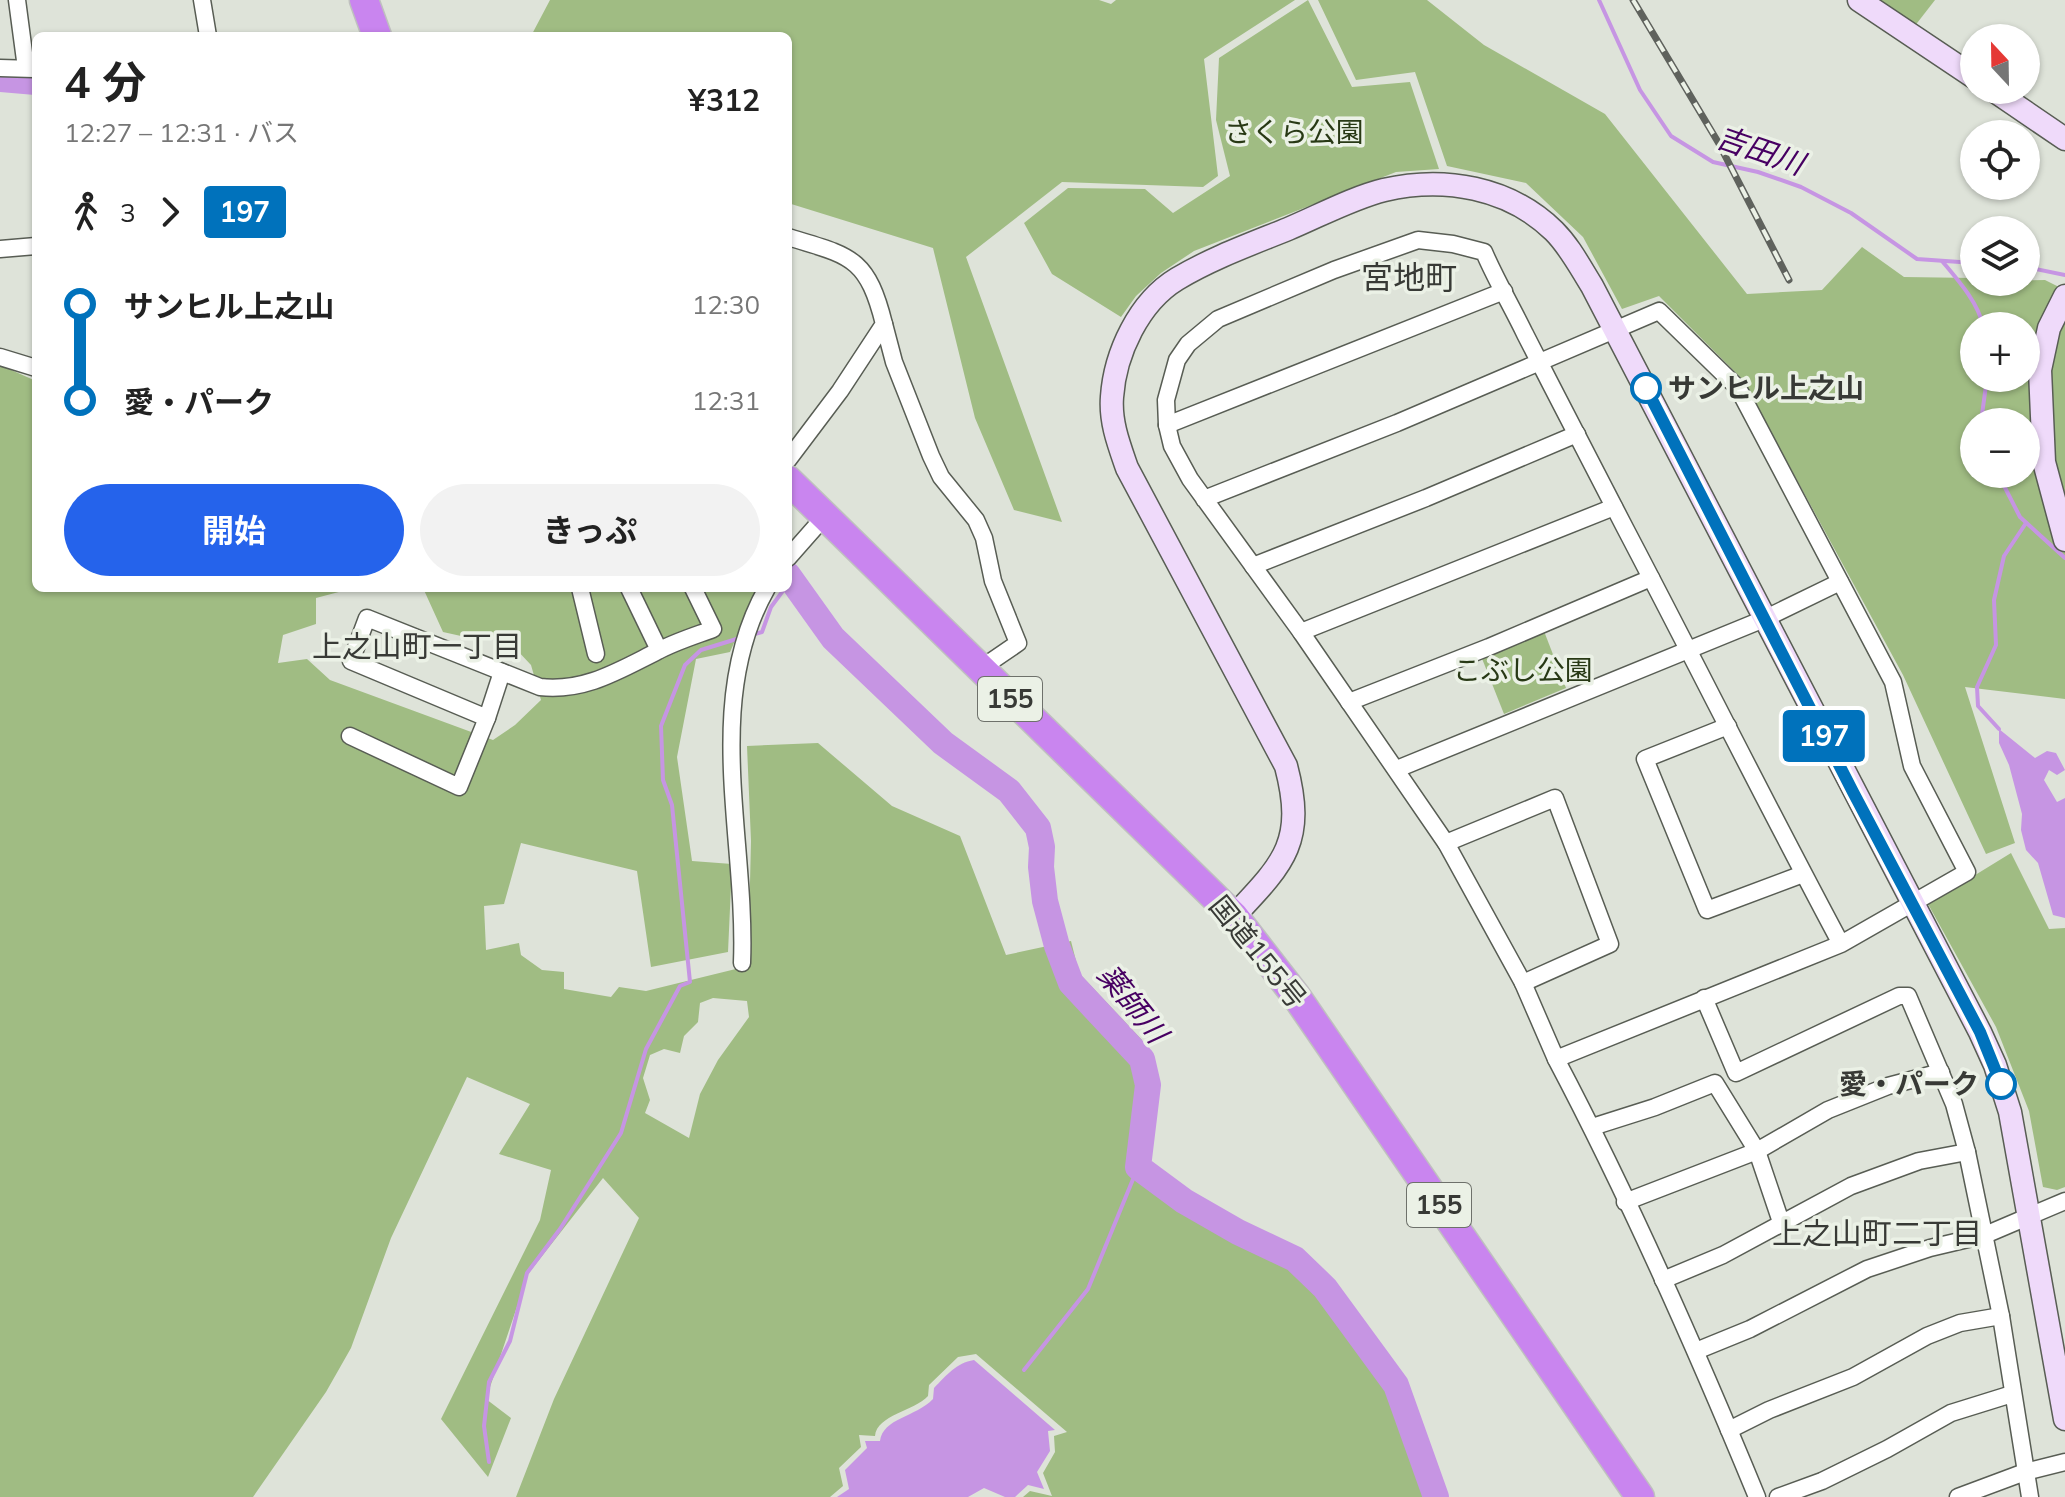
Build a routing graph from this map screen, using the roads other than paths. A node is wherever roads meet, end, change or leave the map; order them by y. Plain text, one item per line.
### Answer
1 (17, 0) edge
2 (202, 0) edge
3 (364, 0) edge
4 (1859, 0) edge
5 (207, 32) edge
6 (376, 32) edge
7 (0, 68) edge
8 (1960, 68) edge
9 (31, 69) edge
10 (2014, 104) edge
11 (2065, 139) edge
12 (792, 238) edge
13 (32, 246) edge
14 (0, 249) edge
15 (1504, 291) junction
16 (2065, 296) edge
17 (884, 324) junction
18 (1616, 329) junction
19 (0, 357) edge
20 (1540, 363) junction
21 (32, 367) edge
22 (1167, 425) junction
23 (1577, 434) junction
24 (792, 455) edge
25 (792, 484) edge
26 (1204, 499) junction
27 (1614, 507) junction
28 (825, 516) junction
29 (2065, 540) edge
30 (792, 553) edge
31 (1253, 566) junction
32 (1651, 578) junction
33 (1840, 582) junction
34 (581, 592) edge
35 (631, 592) edge
36 (695, 592) edge
37 (765, 592) edge
38 (1764, 619) junction
39 (1301, 632) junction
40 (1689, 649) junction
41 (659, 650) junction
42 (596, 654) dead end
43 (980, 669) junction
44 (502, 672) junction
45 (1349, 702) junction
46 (487, 718) junction
47 (1728, 726) junction
48 (350, 736) dead end
49 (1397, 769) junction
50 (1446, 843) junction
51 (1803, 874) junction
52 (1912, 903) junction
53 (1234, 916) junction
54 (1841, 944) junction
55 (742, 963) dead end
56 (1523, 983) junction
57 (1704, 998) junction
58 (1556, 1059) junction
59 (1941, 1072) junction
60 (1592, 1127) junction
61 (1757, 1151) junction
62 (1967, 1152) junction
63 (2065, 1201) edge
64 (1625, 1202) junction
65 (2030, 1215) junction
66 (1782, 1225) junction
67 (1985, 1235) junction
68 (1663, 1280) junction
69 (2001, 1316) junction
70 (1696, 1351) junction
71 (2012, 1394) junction
72 (2065, 1419) edge
73 (1729, 1430) junction
74 (2065, 1462) edge
75 (2025, 1472) junction
76 (1640, 1497) edge
77 (1757, 1497) edge
78 (1778, 1497) edge
79 (1958, 1497) edge
80 (2030, 1497) edge

1 - 9 street
2 - 5 street
3 - 6 highway
4 - 8 street
7 - 9 street
10 - 11 street
12 - 17 street
13 - 14 street
15 - 20 street
15 - 22 street
15 - 22 street
16 - 29 street
17 - 24 street
17 - 43 street
18 - 20 street
18 - 33 street
18 - 38 street
18 - 53 street
19 - 21 street
20 - 23 street
20 - 26 street
22 - 26 street
23 - 27 street
23 - 31 street
25 - 28 highway, 国道155号 / 155
26 - 31 street
27 - 32 street
27 - 39 street
28 - 30 street
28 - 43 highway, 国道155号 / 155
31 - 39 street
32 - 40 street
32 - 45 street
33 - 38 street
33 - 52 street
34 - 42 street
35 - 41 street
36 - 41 street
37 - 55 street
38 - 40 street
38 - 52 street
39 - 45 street
40 - 47 street
40 - 49 street
41 - 44 street
43 - 53 highway, 国道155号 / 155
44 - 46 street
44 - 46 street
45 - 49 street
46 - 48 street
47 - 51 street
47 - 51 street
49 - 50 street
50 - 56 street
50 - 56 street
51 - 54 street
52 - 54 street
52 - 65 street
53 - 76 highway, 国道155号 / 155
54 - 57 street
56 - 58 street
57 - 58 street
57 - 59 street
58 - 60 street
59 - 61 street
59 - 62 street
60 - 61 street
60 - 64 street
61 - 64 street
61 - 66 street
62 - 66 street
62 - 67 street
63 - 65 street
64 - 68 street
65 - 67 street
65 - 72 street
66 - 68 street
67 - 69 street
67 - 70 street
68 - 70 street
69 - 71 street
69 - 73 street
70 - 73 street
71 - 75 street
71 - 78 street
73 - 77 street
74 - 75 street
75 - 79 street
75 - 80 street

